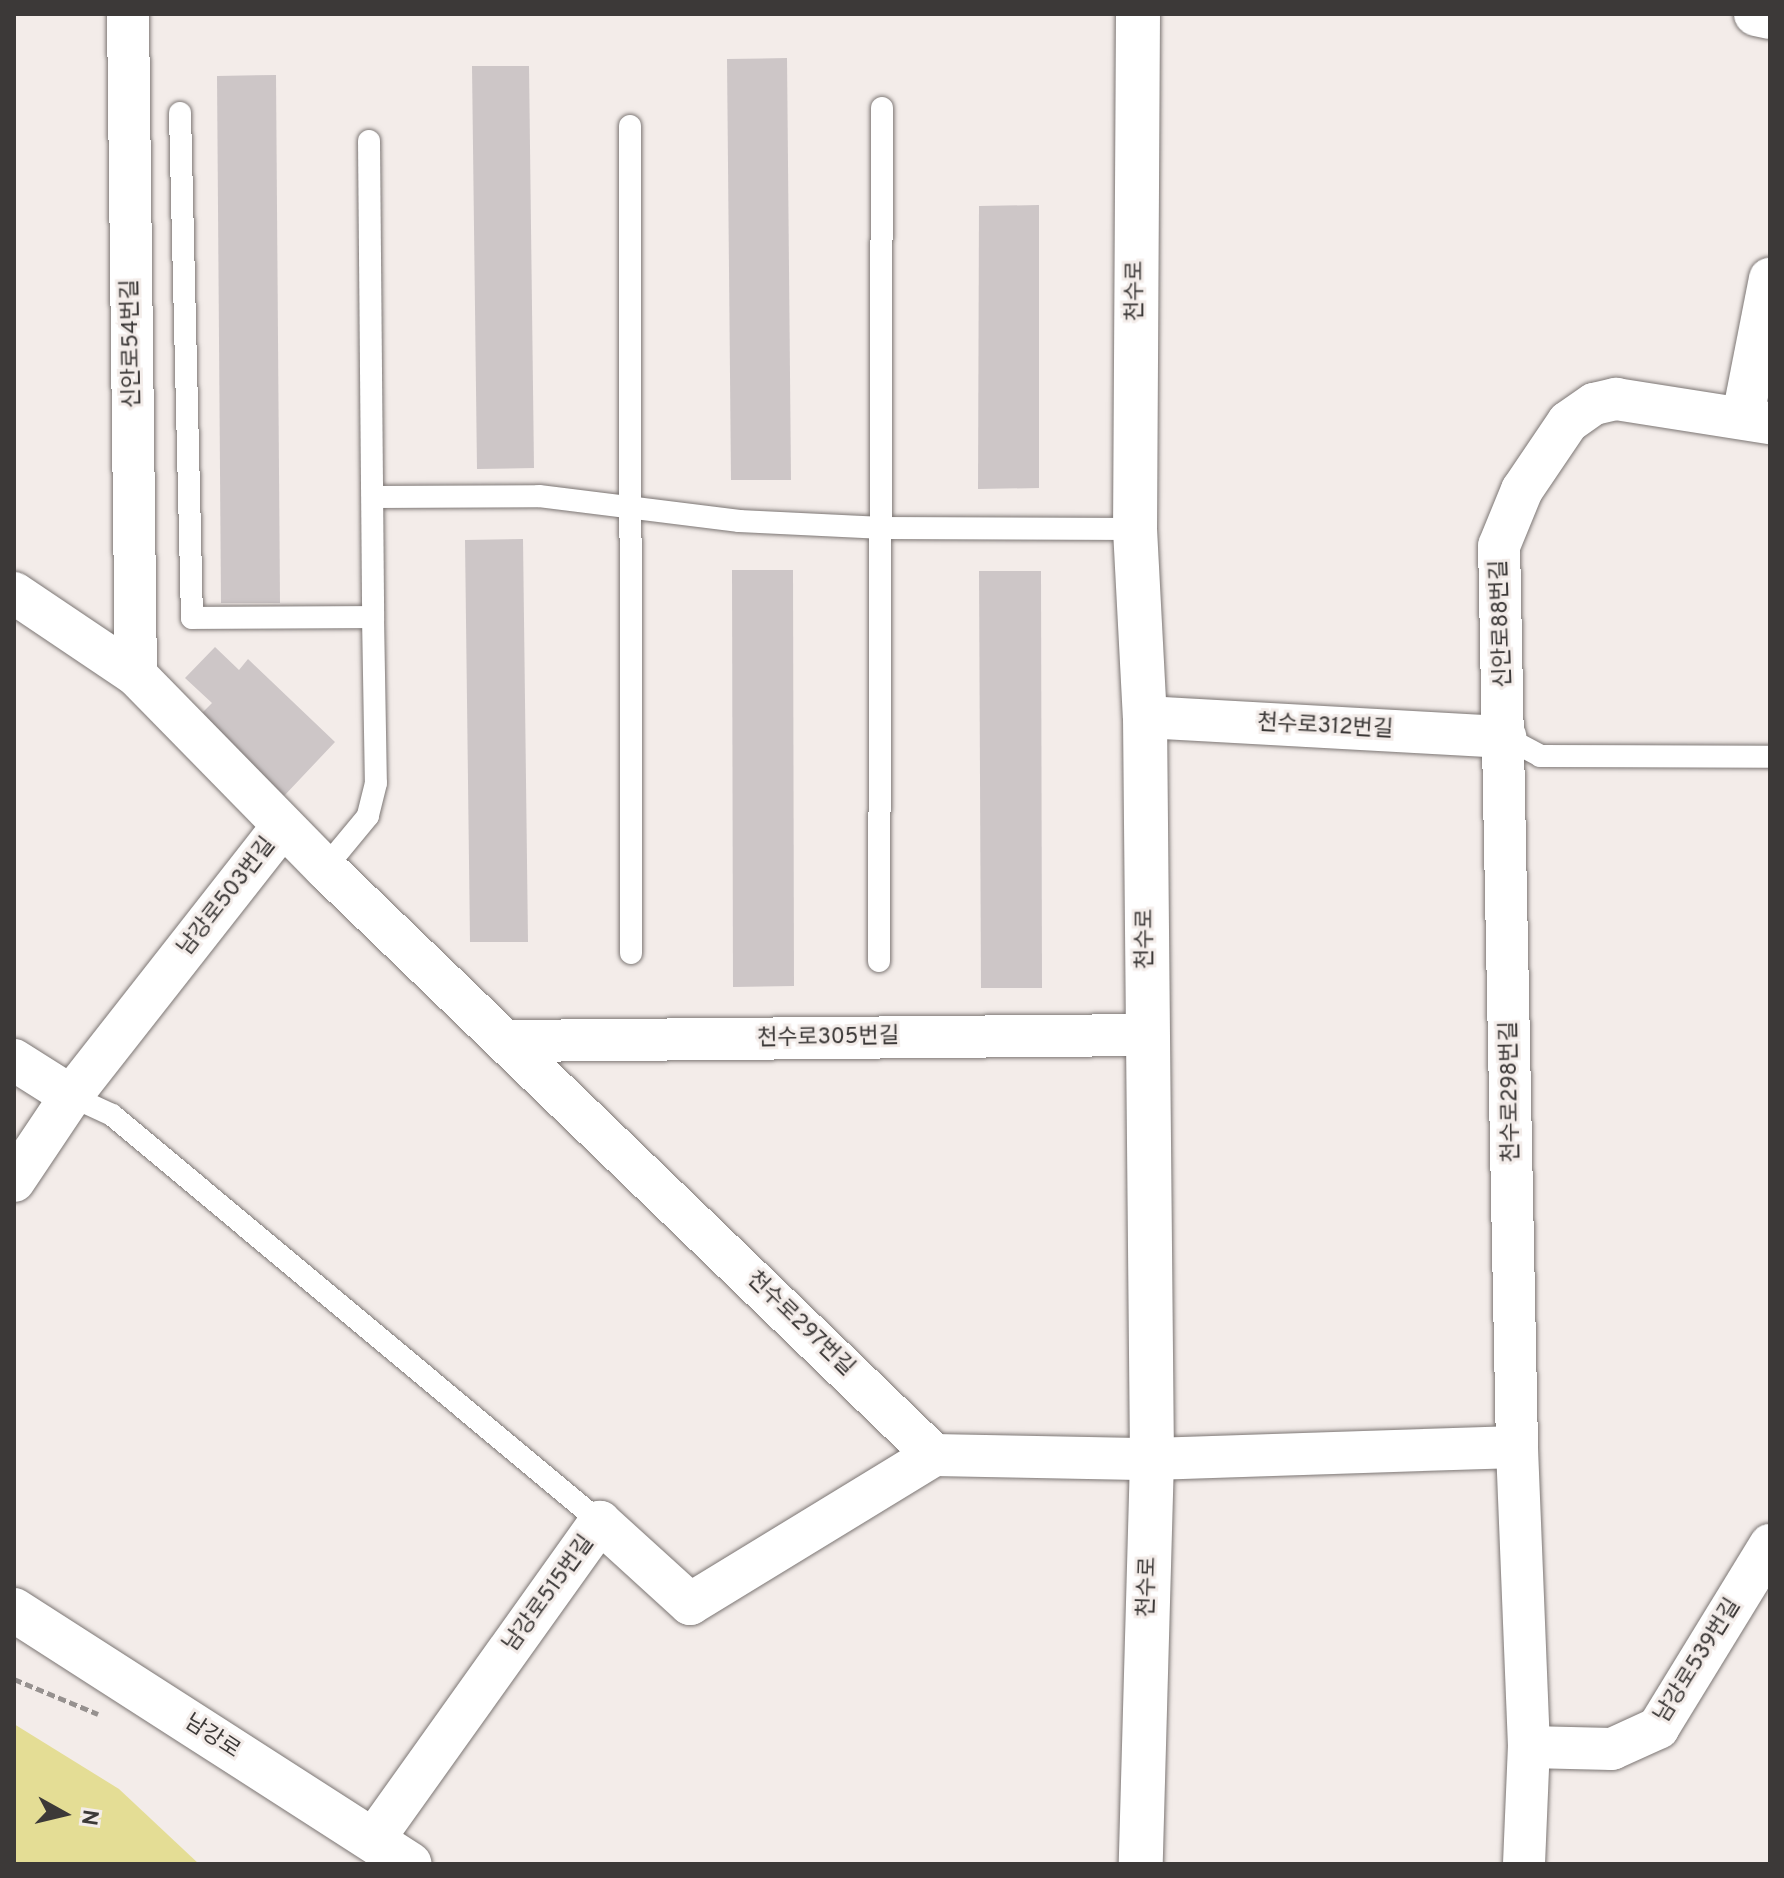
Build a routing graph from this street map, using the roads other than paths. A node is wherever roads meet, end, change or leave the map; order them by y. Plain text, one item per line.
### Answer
1 (128, 14) edge
2 (1138, 14) edge
3 (1756, 14) edge
4 (1770, 17) edge
5 (882, 108) dead end
6 (180, 113) dead end
7 (630, 126) dead end
8 (369, 141) dead end
9 (1770, 279) edge
10 (1756, 420) edge
11 (373, 497) junction
12 (634, 508) junction
13 (881, 528) junction
14 (1135, 529) junction
15 (14, 593) edge
16 (373, 617) junction
17 (136, 675) junction
18 (1145, 717) junction
19 (1505, 737) junction
20 (1770, 757) edge
21 (283, 826) junction
22 (325, 868) junction
23 (631, 953) dead end
24 (879, 961) dead end
25 (1147, 1035) junction
26 (509, 1041) junction
27 (14, 1060) edge
28 (71, 1096) junction
29 (14, 1181) edge
30 (1517, 1447) junction
31 (934, 1455) junction
32 (1152, 1459) junction
33 (600, 1522) junction
34 (1770, 1545) edge
35 (14, 1610) edge
36 (1529, 1747) junction
37 (373, 1840) junction
38 (410, 1864) edge
39 (1141, 1864) edge
40 (1524, 1864) edge

1 - 17 street, 신안로54번길
2 - 14 street, 천수로
3 - 4 street
5 - 13 lane
6 - 16 lane
7 - 12 lane
8 - 11 lane
9 - 10 street, 신안로88번길
10 - 19 street, 신안로88번길
11 - 12 lane
11 - 16 lane
12 - 13 lane
12 - 23 lane
13 - 14 lane
13 - 24 lane
14 - 18 street, 천수로
15 - 17 street
16 - 22 lane
17 - 21 street
18 - 19 street, 천수로312번길
18 - 25 street, 천수로
19 - 20 lane
19 - 30 street, 천수로298번길
21 - 22 street, 남강로503번길
21 - 28 street, 남강로503번길
22 - 26 street, 남강로503번길
25 - 26 street, 천수로305번길
25 - 32 street, 천수로
26 - 31 street, 천수로297번길
27 - 28 street
28 - 29 street, 남강로503번길
28 - 33 lane
30 - 32 street
30 - 36 street, 천수로298번길
31 - 32 street
31 - 33 street, 남강로515번길
32 - 39 street, 천수로
33 - 37 street, 남강로515번길
34 - 36 street, 남강로539번길
35 - 37 street, 남강로
36 - 40 street
37 - 38 street, 남강로

